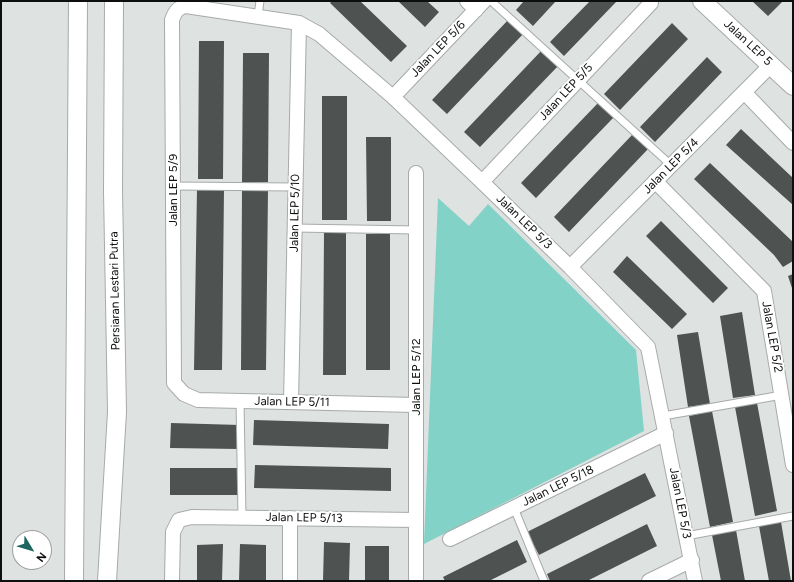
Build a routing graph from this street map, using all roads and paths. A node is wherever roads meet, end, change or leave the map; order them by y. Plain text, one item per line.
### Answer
1 (78, 1) edge
2 (114, 1) edge
3 (260, 1) edge
4 (491, 1) edge
5 (702, 1) edge
6 (651, 3) dead end
7 (476, 4) edge
8 (186, 6) joint
9 (258, 16) junction
10 (299, 23) junction
11 (772, 65) junction
12 (578, 80) junction
13 (793, 86) edge
14 (744, 92) junction
15 (393, 97) junction
16 (793, 143) edge
17 (671, 165) junction
18 (416, 173) dead end
19 (655, 181) junction
20 (482, 182) junction
21 (173, 186) junction
22 (295, 187) junction
23 (295, 228) junction
24 (416, 230) junction
25 (570, 267) junction
26 (174, 383) joint
27 (782, 395) junction
28 (240, 401) junction
29 (291, 402) junction
30 (416, 405) junction
31 (663, 416) junction
32 (666, 433) junction
33 (791, 436) edge
34 (793, 465) edge
35 (514, 508) junction
36 (793, 516) edge
37 (242, 517) junction
38 (290, 518) junction
39 (416, 520) junction
40 (686, 536) junction
41 (450, 539) dead end
42 (692, 560) junction
43 (74, 581) edge
44 (107, 581) edge
45 (172, 581) edge
46 (290, 581) edge
47 (416, 581) edge
48 (544, 581) edge
49 (649, 581) edge
50 (695, 581) edge

1 - 43 street
2 - 44 street, Persiaran Lestari Putra
3 - 9 lane
4 - 12 lane
5 - 11 street, Jalan LEP 5
6 - 12 street, Jalan LEP 5/5
7 - 15 street, Jalan LEP 5/6
8 - 9 street, Jalan LEP 5/3
8 - 21 street, Jalan LEP 5/9
9 - 10 street, Jalan LEP 5/3
10 - 15 street, Jalan LEP 5/3
10 - 22 street, Jalan LEP 5/10
11 - 13 street, Jalan LEP 5
11 - 14 street, Jalan LEP 5/4
12 - 17 lane
12 - 20 street, Jalan LEP 5/5
14 - 16 street
14 - 17 street, Jalan LEP 5/4
15 - 20 street, Jalan LEP 5/3
17 - 19 street, Jalan LEP 5/4
18 - 24 street, Jalan LEP 5/12
19 - 25 street, Jalan LEP 5/4
19 - 27 street, Jalan LEP 5/2
20 - 25 street, Jalan LEP 5/3
21 - 22 lane
21 - 26 street, Jalan LEP 5/9
22 - 23 street, Jalan LEP 5/10
23 - 24 lane
23 - 29 street, Jalan LEP 5/10
24 - 30 street, Jalan LEP 5/12
25 - 31 street, Jalan LEP 5/3
26 - 28 street, Jalan LEP 5/11
27 - 31 lane
27 - 33 street, Jalan LEP 5/2
28 - 29 street, Jalan LEP 5/11
28 - 37 lane
29 - 30 street, Jalan LEP 5/11
30 - 39 street, Jalan LEP 5/12
31 - 32 street, Jalan LEP 5/3
32 - 35 street, Jalan LEP 5/18
32 - 40 street, Jalan LEP 5/3
33 - 34 street, Jalan LEP 5/2
35 - 41 street, Jalan LEP 5/18
35 - 48 lane
36 - 40 lane
37 - 38 street, Jalan LEP 5/13
37 - 45 street, Jalan LEP 5/13
38 - 39 street, Jalan LEP 5/13
38 - 46 street
39 - 47 street, Jalan LEP 5/12
40 - 42 street, Jalan LEP 5/3
42 - 49 street
42 - 50 street, Jalan LEP 5/3

